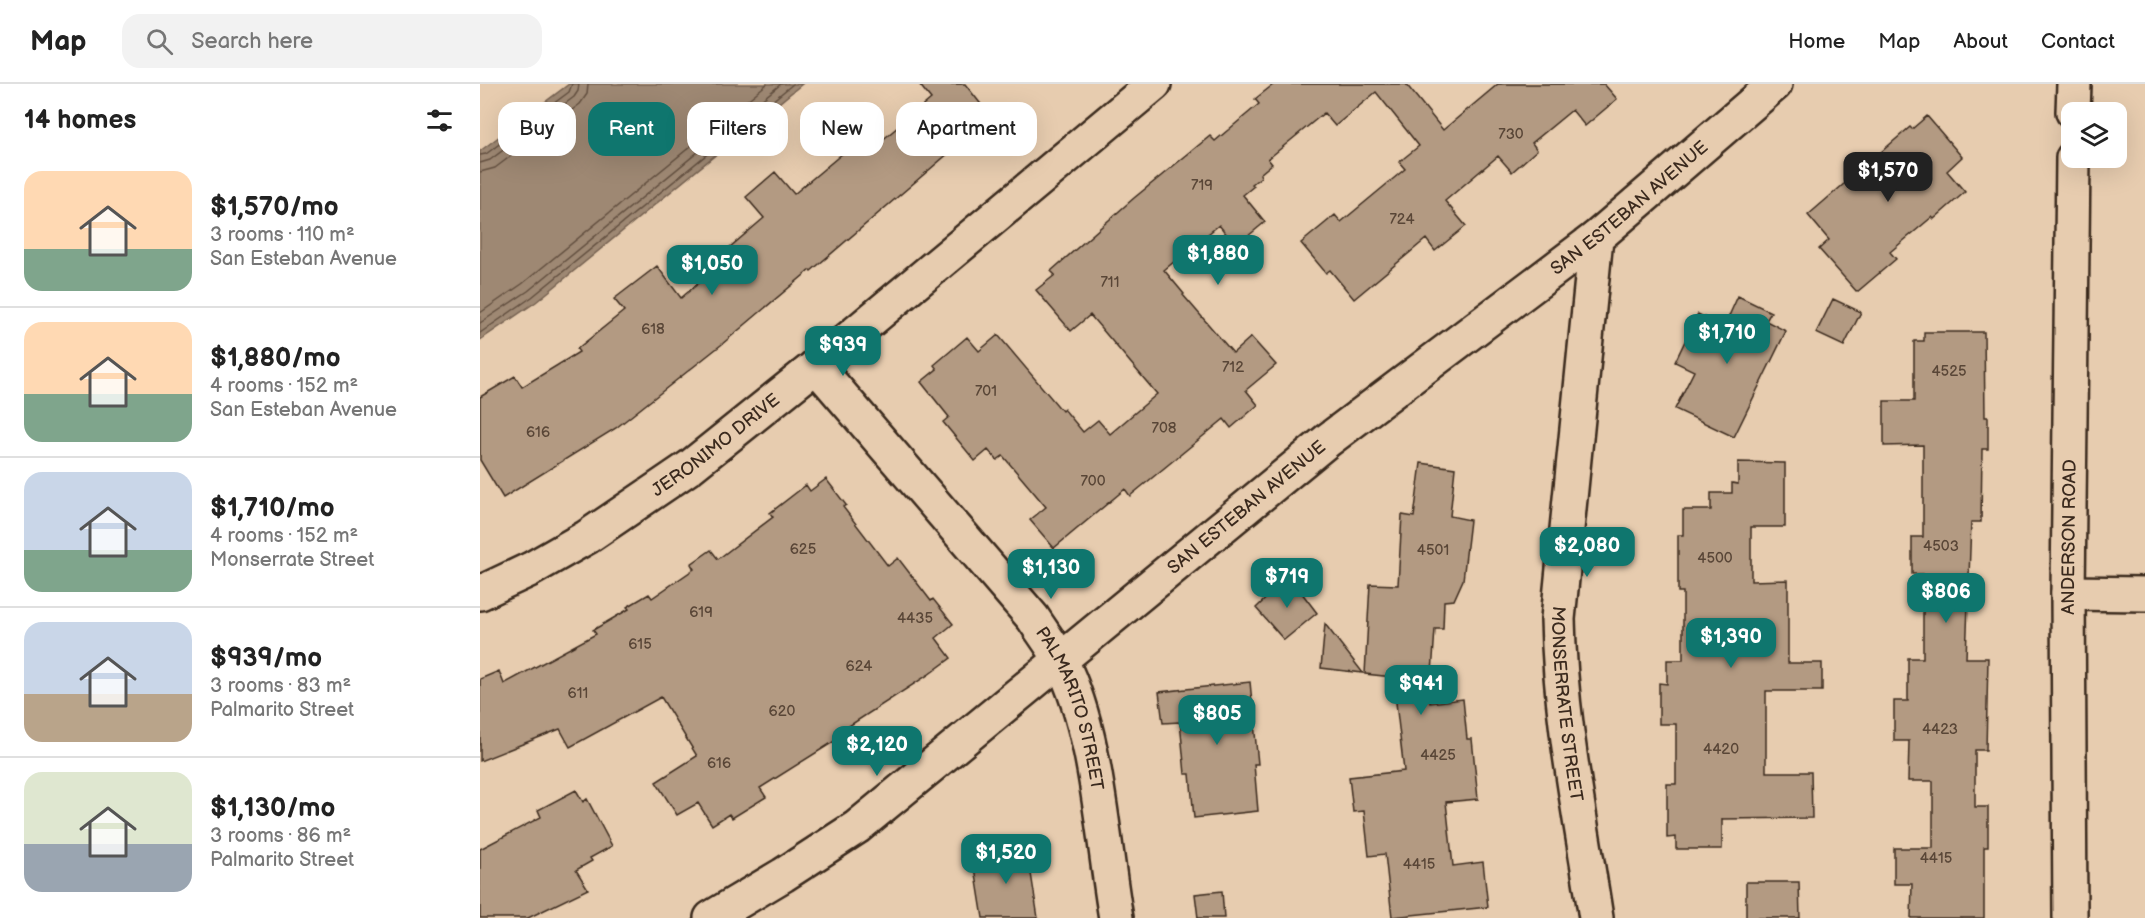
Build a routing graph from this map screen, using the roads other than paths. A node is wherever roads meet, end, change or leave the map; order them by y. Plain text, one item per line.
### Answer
1 (1154, 84) edge
2 (1774, 84) edge
3 (2074, 84) edge
4 (2073, 102) edge
5 (2073, 168) edge
6 (1596, 238) junction
7 (816, 366) junction
8 (480, 593) edge
9 (2068, 593) junction
10 (2145, 594) edge
11 (1061, 660) junction
12 (711, 918) edge
13 (1116, 918) edge
14 (1596, 918) edge
15 (2070, 918) edge

1 - 7 street, JERONIMO DRIVE
2 - 6 street, SAN ESTEBAN AVENUE
3 - 4 street
5 - 9 street, ANDERSON ROAD
6 - 11 street, SAN ESTEBAN AVENUE
6 - 14 street, MONSERRATE STREET
7 - 8 street, JERONIMO DRIVE
7 - 11 street, PALMARITO STREET
9 - 10 street
9 - 15 street, ANDERSON ROAD
11 - 12 street, SAN ESTEBAN AVENUE
11 - 13 street, PALMARITO STREET

